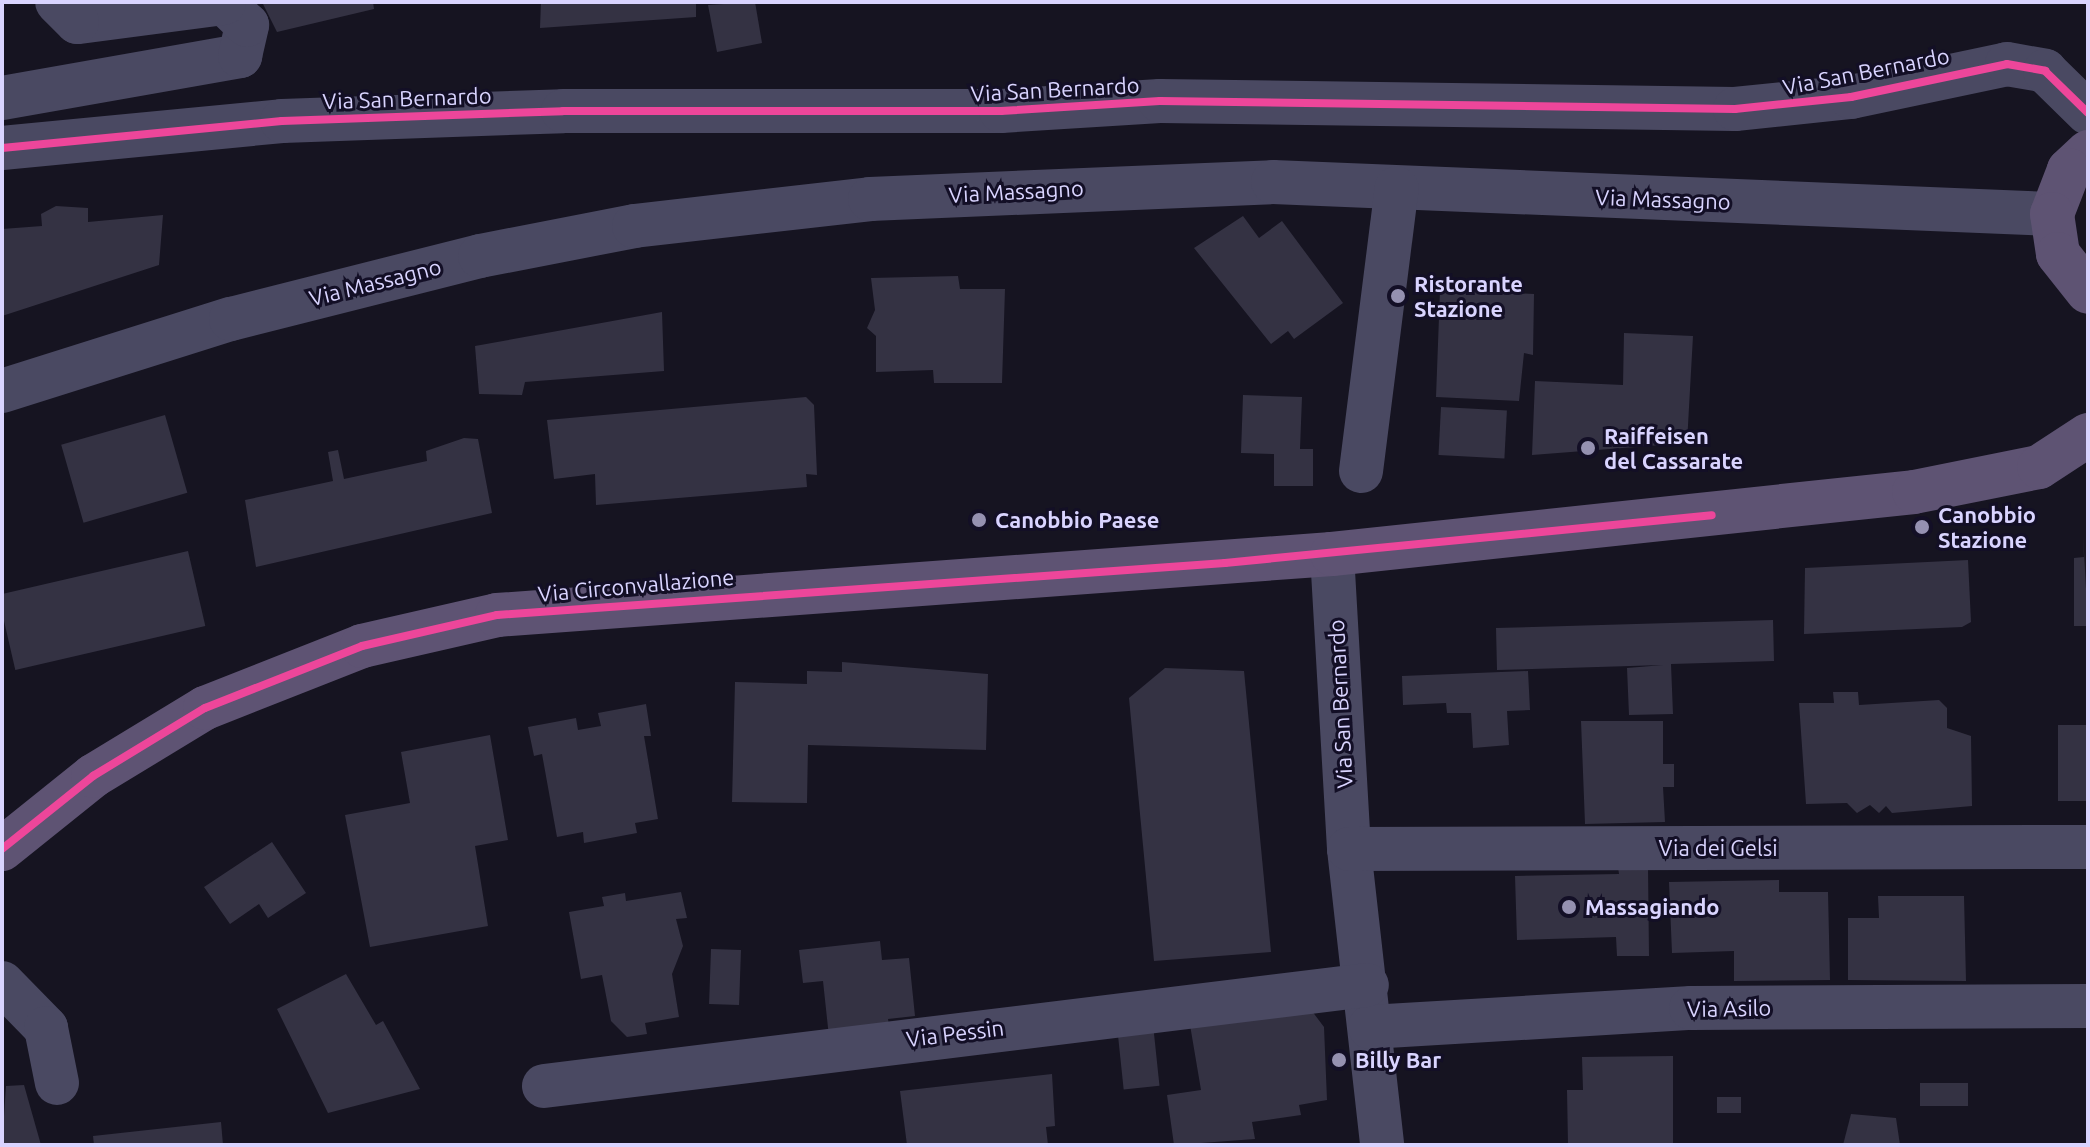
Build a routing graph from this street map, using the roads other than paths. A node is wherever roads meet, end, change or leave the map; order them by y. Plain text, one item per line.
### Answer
1 (57, 2) edge
2 (2, 98) edge
3 (2088, 113) edge
4 (2, 148) edge
5 (2088, 152) edge
6 (1397, 188) junction
7 (2052, 214) junction
8 (2088, 292) edge
9 (2, 391) edge
10 (2088, 435) edge
11 (1361, 471) dead end
12 (1332, 554) junction
13 (2088, 847) edge
14 (2, 849) edge
15 (1349, 849) junction
16 (2, 983) edge
17 (1368, 1006) junction
18 (2088, 1006) edge
19 (57, 1083) dead end
20 (544, 1086) dead end
21 (1379, 1145) edge

1 - 2 street
3 - 4 street, Via San Bernardo
5 - 7 main road
6 - 7 street, Via Massagno
6 - 9 street, Via Massagno
6 - 11 street
7 - 8 main road
10 - 12 main road
12 - 14 main road, Via Circonvallazione
12 - 15 street, Via San Bernardo
13 - 15 street, Via dei Gelsi
15 - 17 street, Via San Bernardo
16 - 19 street
17 - 18 street, Via Asilo
17 - 20 street, Via Pessin
17 - 21 street, Via San Bernardo

